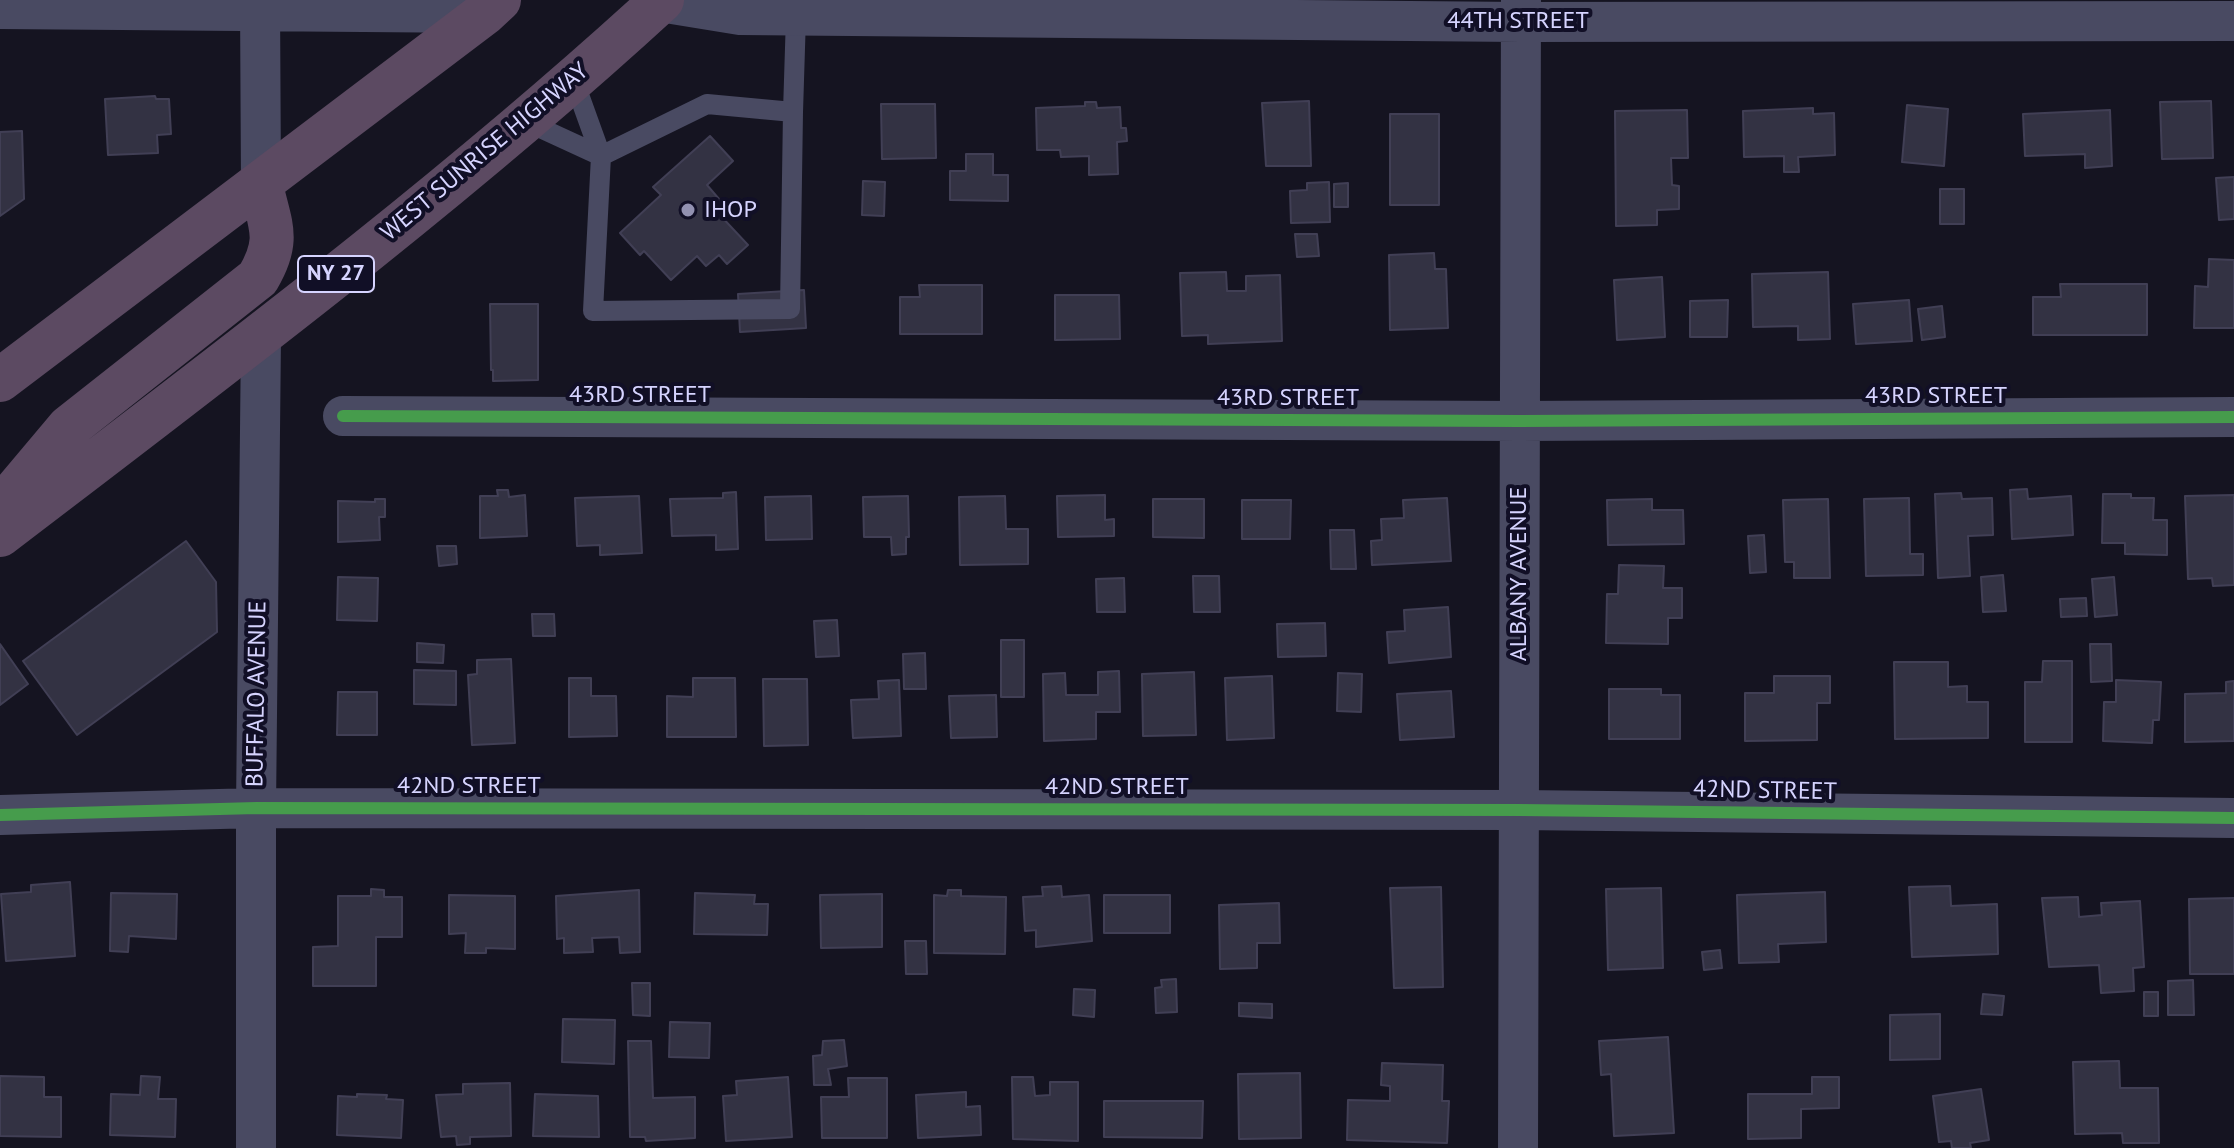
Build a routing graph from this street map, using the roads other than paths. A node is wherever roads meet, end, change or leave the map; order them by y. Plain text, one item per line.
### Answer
1 (661, 1) edge
2 (260, 5) edge
3 (492, 7) edge
4 (0, 9) edge
5 (1521, 11) edge
6 (796, 16) junction
7 (2234, 21) edge
8 (574, 81) junction
9 (793, 112) junction
10 (525, 121) junction
11 (601, 156) junction
12 (261, 185) junction
13 (261, 336) junction
14 (0, 380) edge
15 (343, 416) dead end
16 (2234, 417) edge
17 (1520, 421) junction
18 (0, 509) edge
19 (0, 535) edge
20 (256, 808) junction
21 (1519, 810) junction
22 (0, 815) edge
23 (2234, 818) edge
24 (256, 1148) edge
25 (1518, 1148) edge

1 - 6 street, 44TH STREET
1 - 8 highway, WEST SUNRISE HIGHWAY / NY 27
2 - 3 street
2 - 4 street
2 - 12 street
3 - 12 highway
5 - 6 street, 44TH STREET
5 - 7 street, 44TH STREET
5 - 17 street, ALBANY AVENUE
6 - 9 lane
8 - 10 highway, WEST SUNRISE HIGHWAY / NY 27
8 - 11 lane
9 - 11 lane
9 - 11 lane
10 - 11 lane
10 - 13 highway, WEST SUNRISE HIGHWAY / NY 27
12 - 14 highway
12 - 18 highway
13 - 19 highway, WEST SUNRISE HIGHWAY / NY 27
13 - 20 street, BUFFALO AVENUE
15 - 17 street, 43RD STREET
16 - 17 street, 43RD STREET
17 - 21 street, ALBANY AVENUE
20 - 21 street, 42ND STREET
20 - 22 street, 42ND STREET
20 - 24 street, BUFFALO AVENUE
21 - 23 street, 42ND STREET
21 - 25 street, ALBANY AVENUE

